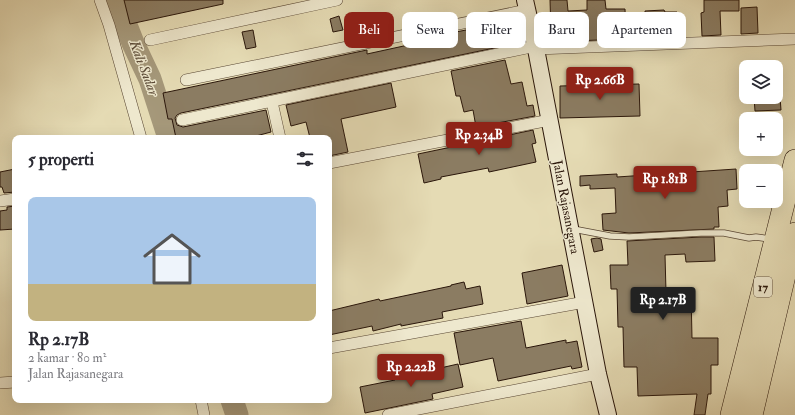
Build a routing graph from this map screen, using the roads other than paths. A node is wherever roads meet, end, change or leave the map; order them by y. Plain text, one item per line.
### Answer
1 (100, 0) edge
2 (337, 0) edge
3 (526, 5) edge
4 (534, 39) edge
5 (795, 39) edge
6 (150, 40) dead end
7 (589, 45) edge
8 (534, 47) edge
9 (536, 48) edge
10 (186, 80) dead end
11 (272, 102) junction
12 (182, 120) dead end
13 (550, 120) junction
14 (141, 135) edge
15 (279, 135) edge
16 (795, 160) edge
17 (332, 162) edge
18 (12, 199) edge
19 (0, 201) edge
20 (570, 229) junction
21 (795, 233) edge
22 (775, 239) junction
23 (585, 302) junction
24 (332, 347) edge
25 (598, 374) junction
26 (12, 382) edge
27 (0, 383) edge
28 (202, 403) edge
29 (204, 415) edge
30 (388, 415) edge
31 (608, 415) edge
32 (730, 415) edge
33 (752, 415) edge

1 - 14 street
2 - 6 street
3 - 4 street, Jalan Rajasanegara
3 - 10 street
5 - 7 street
8 - 11 street
9 - 13 street, Jalan Rajasanegara
11 - 12 street
11 - 15 street
13 - 17 street
13 - 20 street, Jalan Rajasanegara
16 - 22 highway, 17
18 - 19 street
20 - 22 lane
20 - 23 street, Jalan Rajasanegara
21 - 33 highway, 17
22 - 32 highway, 17
23 - 24 street
23 - 25 street, Jalan Rajasanegara
25 - 30 street
25 - 31 street, Jalan Rajasanegara
26 - 27 street
28 - 29 street

